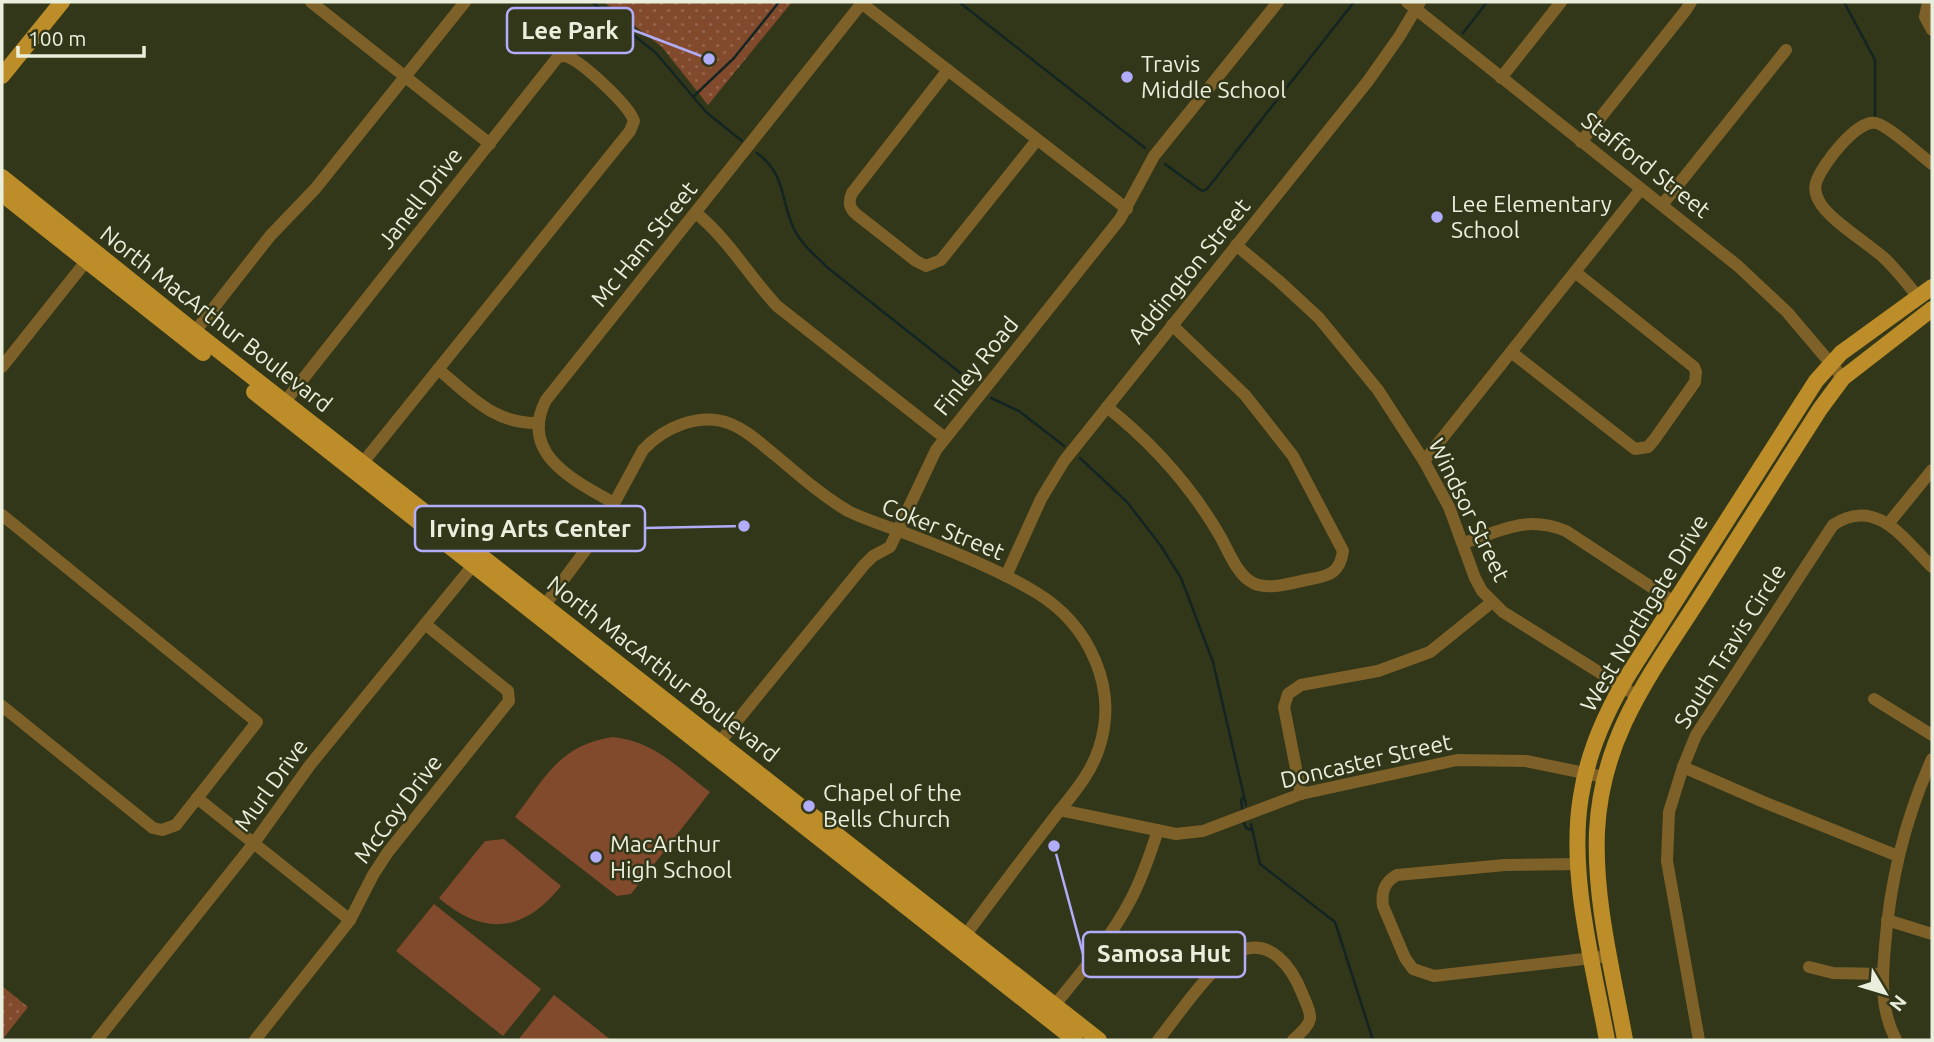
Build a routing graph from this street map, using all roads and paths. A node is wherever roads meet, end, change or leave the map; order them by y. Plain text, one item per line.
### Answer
1 (62, 2) edge
2 (312, 2) edge
3 (464, 2) edge
4 (861, 2) edge
5 (1278, 2) edge
6 (1561, 2) edge
7 (1690, 2) edge
8 (1928, 2) edge
9 (1415, 4) edge
10 (1932, 30) edge
11 (1786, 50) dead end
12 (948, 70) junction
13 (2, 76) edge
14 (405, 76) junction
15 (1501, 78) junction
16 (1037, 140) junction
17 (1581, 142) junction
18 (490, 144) junction
19 (1932, 164) edge
20 (2, 177) edge
21 (1641, 189) junction
22 (2, 194) edge
23 (1662, 205) junction
24 (1127, 209) junction
25 (696, 213) junction
26 (28, 215) junction
27 (77, 239) junction
28 (1236, 245) junction
29 (90, 257) junction
30 (1575, 272) junction
31 (1932, 287) edge
32 (1918, 297) junction
33 (1932, 309) edge
34 (1172, 325) junction
35 (191, 336) junction
36 (1511, 352) junction
37 (1831, 362) junction
38 (2, 367) edge
39 (438, 369) junction
40 (1843, 378) junction
41 (281, 407) junction
42 (1107, 407) junction
43 (538, 424) junction
44 (945, 438) junction
45 (1424, 461) junction
46 (358, 468) junction
47 (1932, 470) edge
48 (614, 503) junction
49 (2, 515) edge
50 (1888, 523) junction
51 (897, 531) junction
52 (1464, 543) junction
53 (476, 561) junction
54 (1932, 567) edge
55 (1006, 576) junction
56 (1674, 602) junction
57 (1492, 603) junction
58 (541, 611) junction
59 (425, 624) junction
60 (1621, 687) junction
61 (1637, 696) junction
62 (1874, 699) dead end
63 (2, 706) edge
64 (1932, 735) edge
65 (715, 748) junction
66 (1932, 759) edge
67 (1683, 767) junction
68 (1585, 774) junction
69 (1604, 777) junction
70 (1301, 794) junction
71 (197, 798) junction
72 (1060, 810) junction
73 (1158, 830) junction
74 (254, 843) junction
75 (1898, 856) junction
76 (1579, 864) junction
77 (350, 920) junction
78 (1887, 920) junction
79 (1932, 934) edge
80 (961, 941) junction
81 (1610, 956) junction
82 (1592, 959) junction
83 (1809, 967) dead end
84 (1882, 974) junction
85 (1050, 1011) junction
86 (97, 1040) edge
87 (255, 1040) edge
88 (1074, 1040) edge
89 (1099, 1040) edge
90 (1158, 1040) edge
91 (1293, 1040) edge
92 (1608, 1040) edge
93 (1625, 1040) edge
94 (1699, 1040) edge
95 (1896, 1040) edge

1 - 13 main road
2 - 14 street
3 - 14 street
4 - 12 street
4 - 25 street, Mc Ham Street
5 - 24 street, Finley Road
6 - 15 street
7 - 17 street
8 - 10 street
9 - 15 street, Stafford Street
9 - 28 street, Addington Street
11 - 23 street
12 - 16 street
12 - 16 street
14 - 18 street
14 - 35 street
15 - 17 street, Stafford Street
16 - 24 street
17 - 21 street, Stafford Street
18 - 39 street, Janell Drive
18 - 41 street, Janell Drive
19 - 32 street
20 - 27 main road, North MacArthur Boulevard
21 - 23 street, Stafford Street
21 - 30 street
22 - 26 main road, North MacArthur Boulevard
23 - 37 street, Stafford Street
24 - 44 street, Finley Road
25 - 43 street, Mc Ham Street
25 - 44 street
26 - 27 main road
26 - 29 main road, North MacArthur Boulevard
27 - 29 main road, North MacArthur Boulevard
28 - 34 street, Addington Street
28 - 45 street, Windsor Street
29 - 35 main road, North MacArthur Boulevard
29 - 38 street
30 - 36 street
30 - 36 street
31 - 32 main road, West Northgate Drive
32 - 37 main road, West Northgate Drive
33 - 40 main road, West Northgate Drive
34 - 42 street, Addington Street
34 - 42 street
35 - 41 main road, North MacArthur Boulevard
36 - 45 street
37 - 40 street, Stafford Street
37 - 56 main road, West Northgate Drive
39 - 43 street
39 - 46 street
40 - 61 main road, West Northgate Drive
41 - 46 main road, North MacArthur Boulevard
42 - 55 street, Addington Street
43 - 48 street
44 - 51 street, Finley Road
45 - 52 street, Windsor Street
46 - 53 main road, North MacArthur Boulevard
47 - 50 street
48 - 51 street, Coker Street
48 - 58 street, Coker Street
49 - 71 street
50 - 54 street
50 - 67 street, South Travis Circle
51 - 55 street, Coker Street
51 - 65 street, Finley Road
52 - 56 street
52 - 57 street, Windsor Street
53 - 58 main road, North MacArthur Boulevard
53 - 59 street, Murl Drive
55 - 72 street, Coker Street
56 - 60 main road, West Northgate Drive
57 - 60 street, Windsor Street
57 - 70 street
58 - 65 main road, North MacArthur Boulevard
59 - 74 street, Murl Drive
59 - 77 street, McCoy Drive
60 - 61 street, Windsor Street
60 - 68 main road, West Northgate Drive
61 - 69 main road, West Northgate Drive
62 - 64 street
63 - 71 street
65 - 80 main road, North MacArthur Boulevard
66 - 75 street
67 - 75 street
67 - 94 street, South Travis Circle
68 - 69 street, Doncaster Street
68 - 70 street, Doncaster Street
68 - 76 main road, West Northgate Drive
69 - 81 main road, West Northgate Drive
70 - 73 street, Doncaster Street
71 - 74 street
72 - 73 street, Doncaster Street
72 - 80 street, Coker Street
73 - 85 street
74 - 77 street
74 - 86 street, Murl Drive
75 - 78 street
76 - 82 main road, West Northgate Drive
76 - 82 street
77 - 87 street, McCoy Drive
78 - 79 street
78 - 84 street
80 - 85 main road, North MacArthur Boulevard
81 - 82 street
81 - 93 main road, West Northgate Drive
82 - 92 main road, West Northgate Drive
83 - 84 street
84 - 95 street
85 - 88 main road, North MacArthur Boulevard
85 - 89 main road, North MacArthur Boulevard
90 - 91 street

